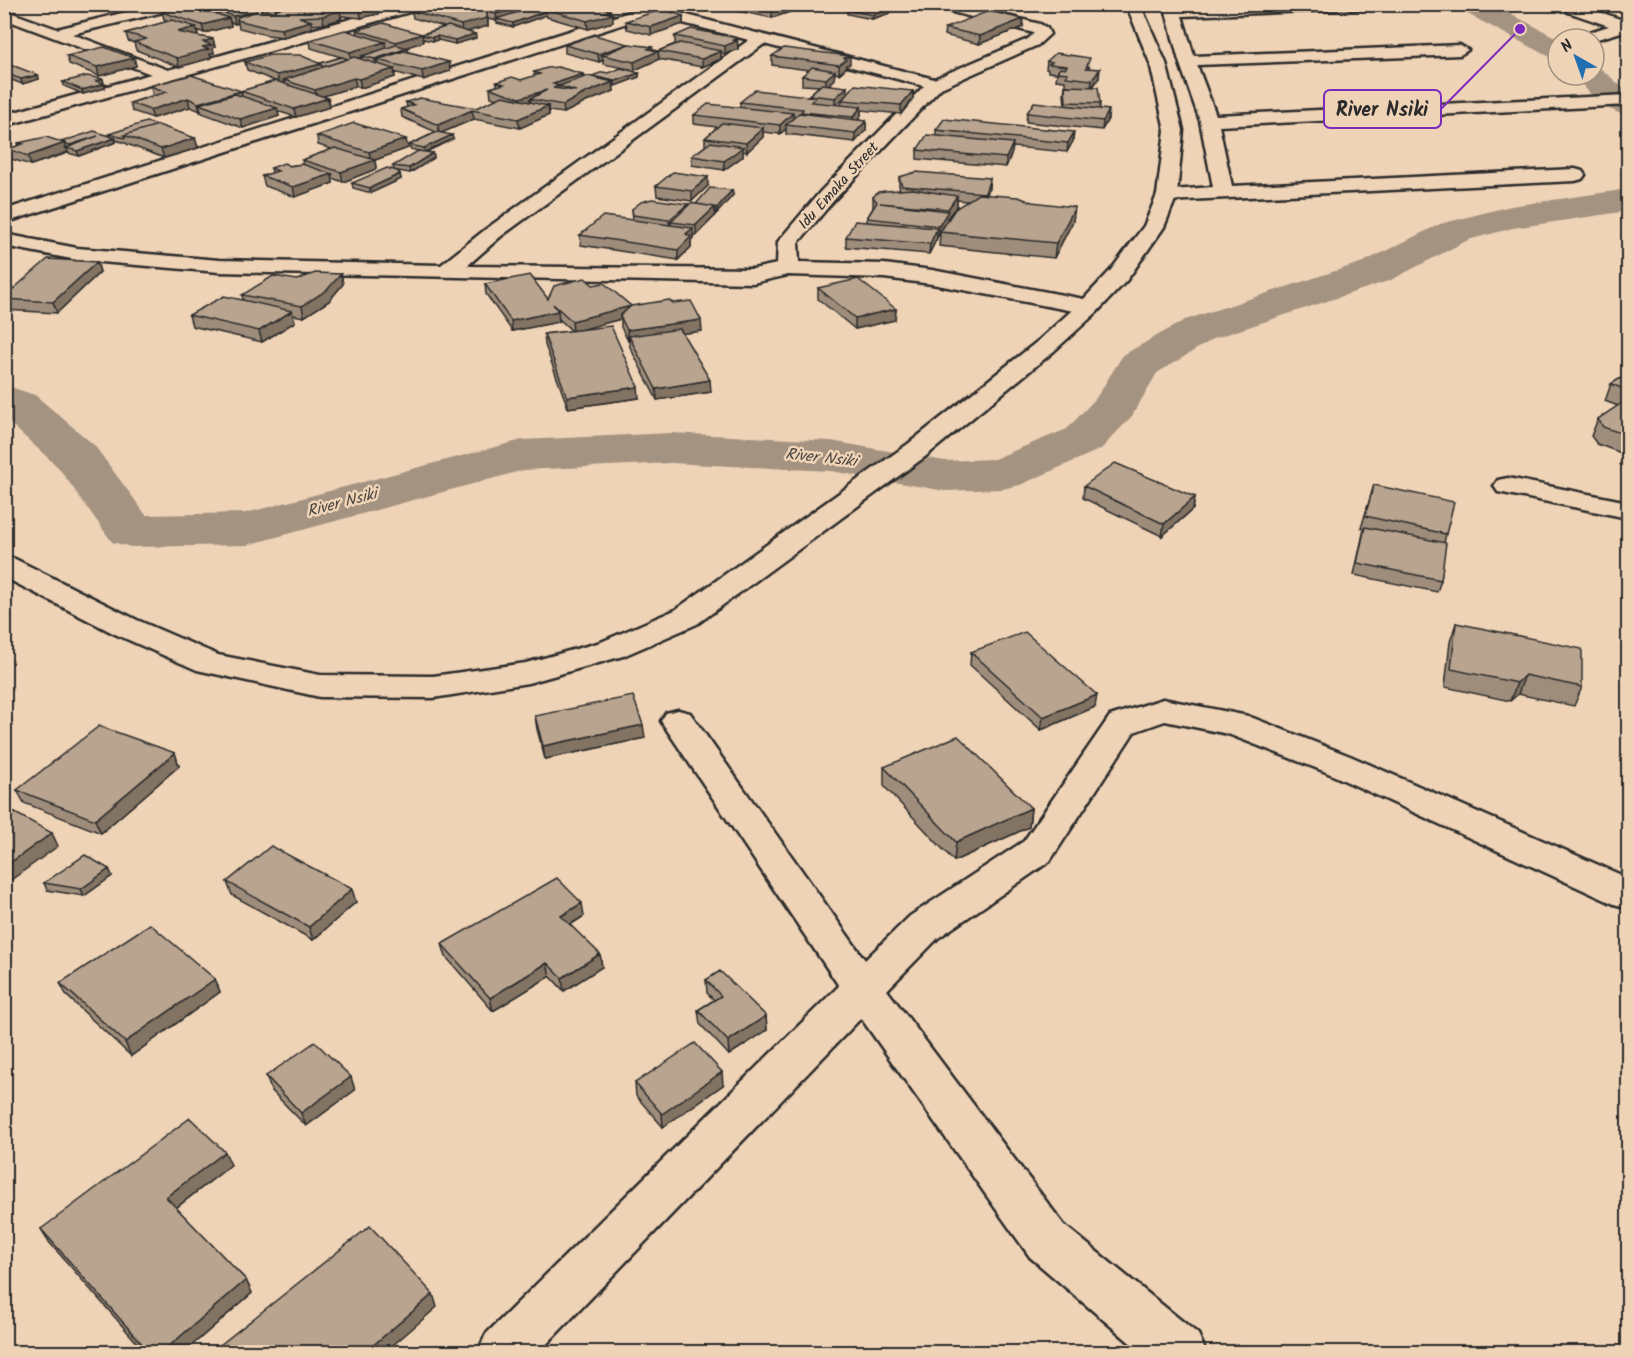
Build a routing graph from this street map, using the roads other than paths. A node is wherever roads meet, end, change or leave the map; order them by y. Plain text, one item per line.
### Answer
1 (179, 4) edge
2 (422, 4) edge
3 (630, 4) edge
4 (938, 4) edge
5 (1133, 4) edge
6 (1387, 4) edge
7 (1571, 4) edge
8 (1172, 8) edge
9 (652, 10) junction
10 (4, 14) edge
11 (1606, 32) edge
12 (58, 33) junction
13 (762, 38) junction
14 (1460, 50) dead end
15 (1187, 61) junction
16 (167, 75) junction
17 (935, 84) junction
18 (1629, 100) edge
19 (4, 121) edge
20 (1209, 121) junction
21 (1575, 175) dead end
22 (1224, 193) junction
23 (1167, 195) junction
24 (4, 217) edge
25 (4, 240) edge
26 (788, 268) junction
27 (446, 272) junction
28 (1089, 308) junction
29 (1508, 486) dead end
30 (1629, 510) edge
31 (4, 565) edge
32 (678, 721) dead end
33 (1629, 894) edge
34 (863, 989) junction
35 (504, 1353) edge
36 (1180, 1353) edge

1 - 12 street
2 - 16 street
3 - 9 street
4 - 17 street, Idu Emaka Street
5 - 23 street
6 - 8 street
7 - 11 street
8 - 15 street
9 - 13 street
9 - 24 street
10 - 12 street
12 - 16 street
13 - 17 street
13 - 27 street
14 - 15 street
15 - 20 street
16 - 19 street
17 - 26 street, Idu Emaka Street
18 - 20 street
20 - 22 street
21 - 22 street
22 - 23 street
23 - 28 street
25 - 27 street
26 - 27 street
26 - 28 street
28 - 31 street
29 - 30 street
32 - 34 street
33 - 34 street
34 - 35 street
34 - 36 street

